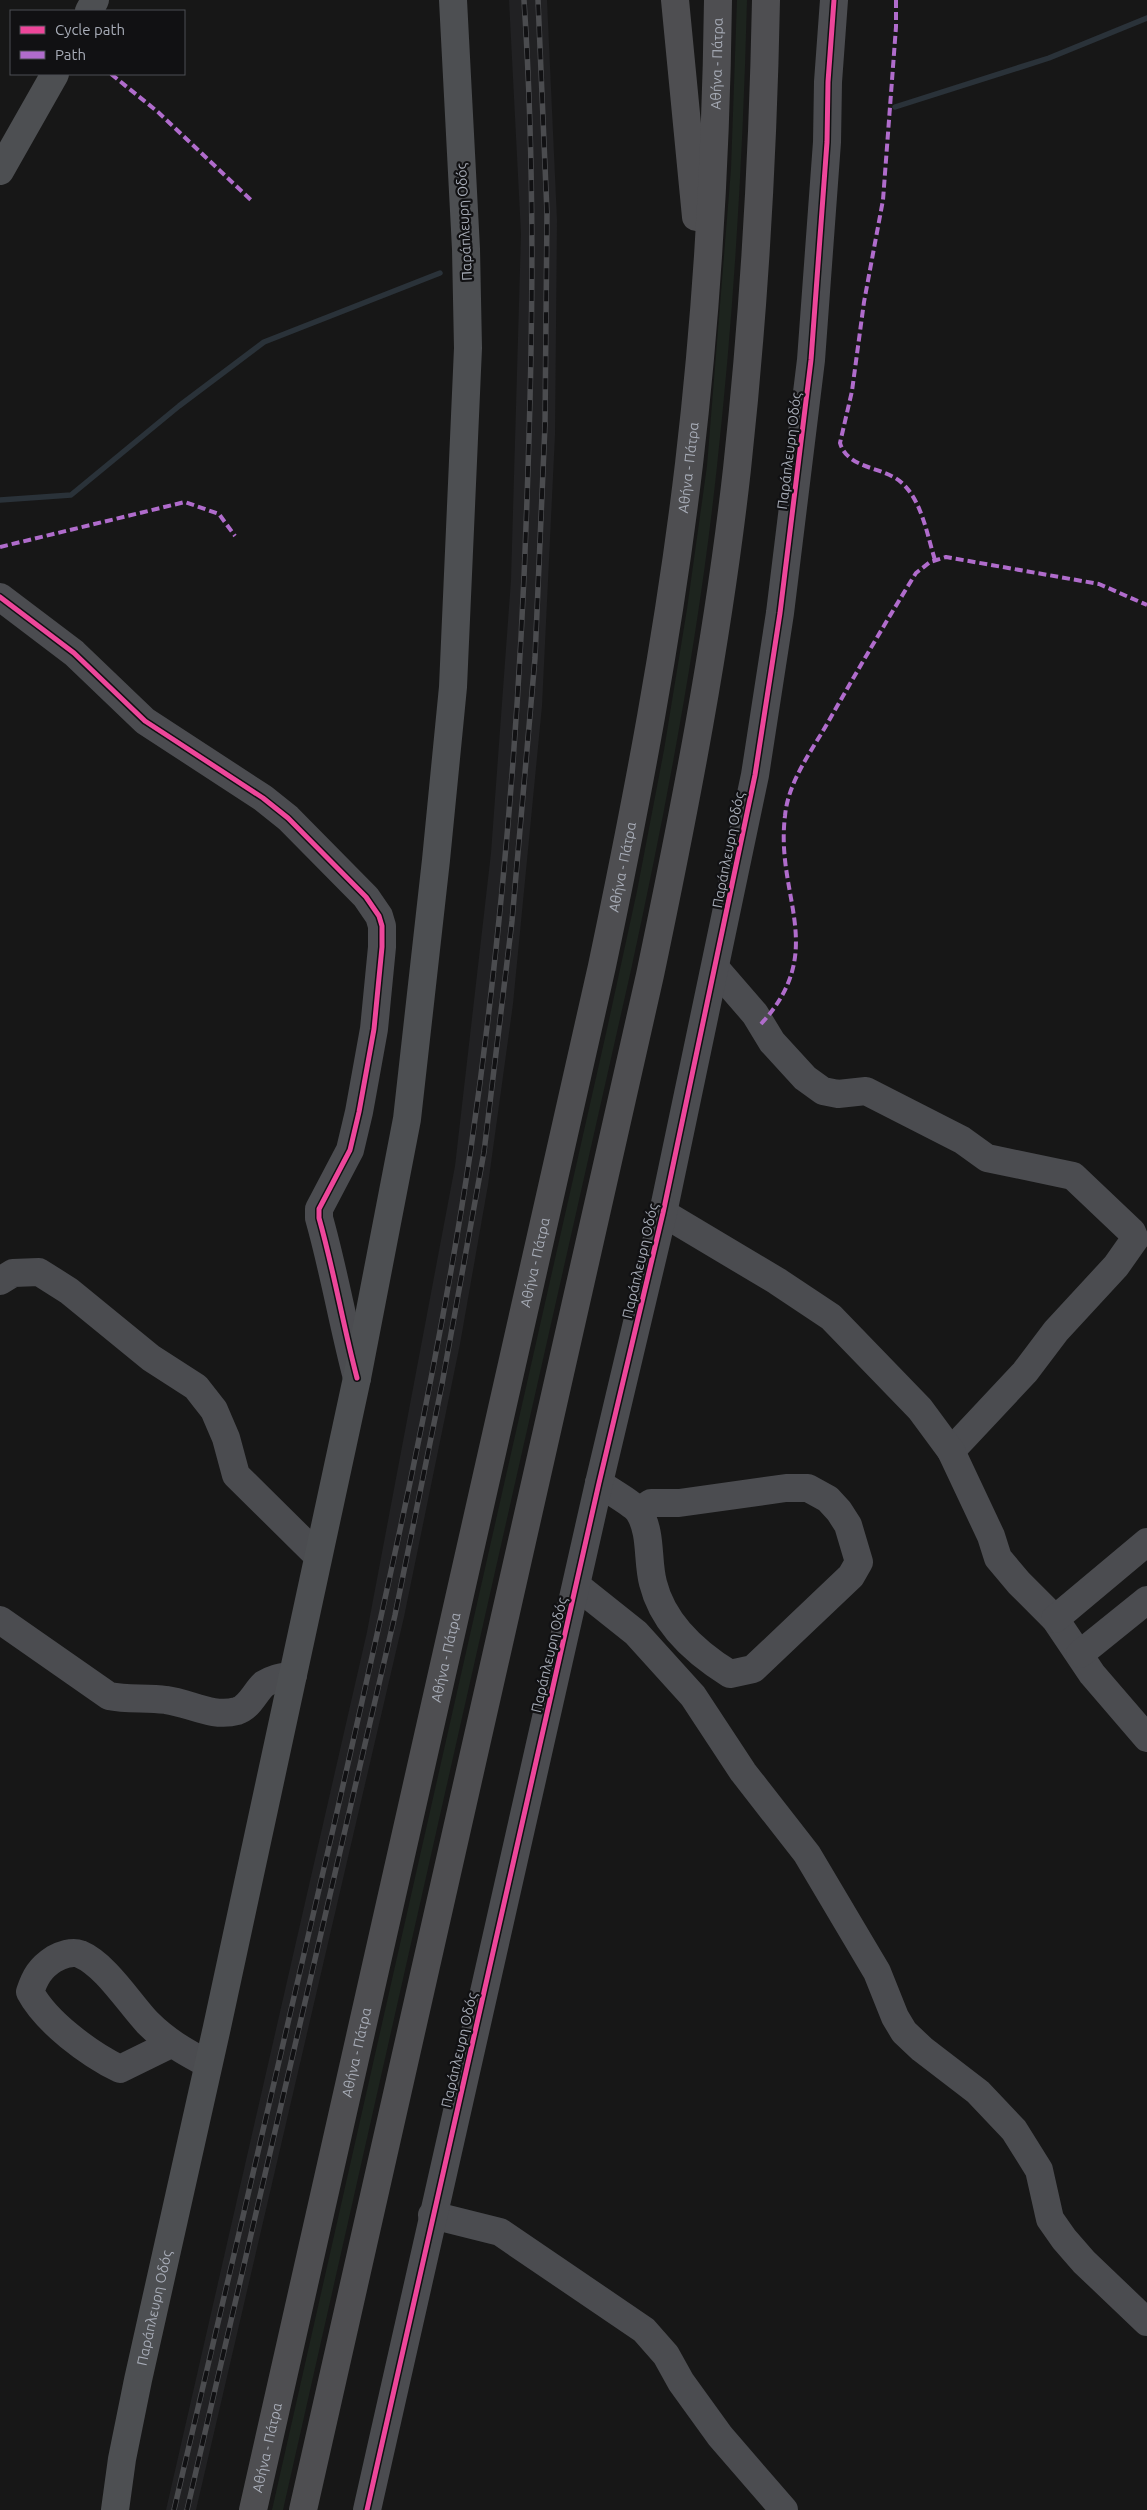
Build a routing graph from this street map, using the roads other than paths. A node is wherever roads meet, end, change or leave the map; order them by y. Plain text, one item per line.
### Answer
1 (453, 0) edge
2 (675, 0) edge
3 (718, 0) edge
4 (766, 0) edge
5 (834, 0) edge
6 (54, 75) edge
7 (0, 172) edge
8 (704, 292) junction
9 (0, 597) edge
10 (716, 969) junction
11 (663, 1213) junction
12 (0, 1281) edge
13 (357, 1378) junction
14 (951, 1451) junction
15 (599, 1483) junction
16 (639, 1511) junction
17 (1147, 1542) edge
18 (318, 1556) junction
19 (577, 1586) junction
20 (1147, 1600) edge
21 (1055, 1619) junction
22 (0, 1620) edge
23 (1080, 1654) junction
24 (293, 1675) junction
25 (1147, 1738) edge
26 (171, 2044) junction
27 (208, 2064) junction
28 (432, 2215) junction
29 (1147, 2322) edge
30 (115, 2510) edge
31 (253, 2510) edge
32 (303, 2510) edge
33 (367, 2510) edge
34 (784, 2510) edge

1 - 13 main road, Παράπλευρη Οδός
2 - 8 highway
3 - 8 highway, Αθήνα - Πάτρα
4 - 32 highway
5 - 10 street, Παράπλευρη Οδός
6 - 7 main road
8 - 31 highway, Αθήνα - Πάτρα
9 - 13 street
10 - 11 street, Παράπλευρη Οδός
10 - 14 street
11 - 14 street
11 - 15 street, Παράπλευρη Οδός
12 - 18 street
13 - 18 main road, Παράπλευρη Οδός
14 - 21 street
15 - 16 street
15 - 19 street, Παράπλευρη Οδός
16 - 16 street
17 - 21 street
18 - 24 main road, Παράπλευρη Οδός
19 - 28 street, Παράπλευρη Οδός
19 - 29 street
20 - 23 street
21 - 23 street
22 - 24 street
23 - 25 street
24 - 27 main road, Παράπλευρη Οδός
26 - 26 street
26 - 27 street
27 - 30 main road, Παράπλευρη Οδός
28 - 33 street, Παράπλευρη Οδός
28 - 34 street

